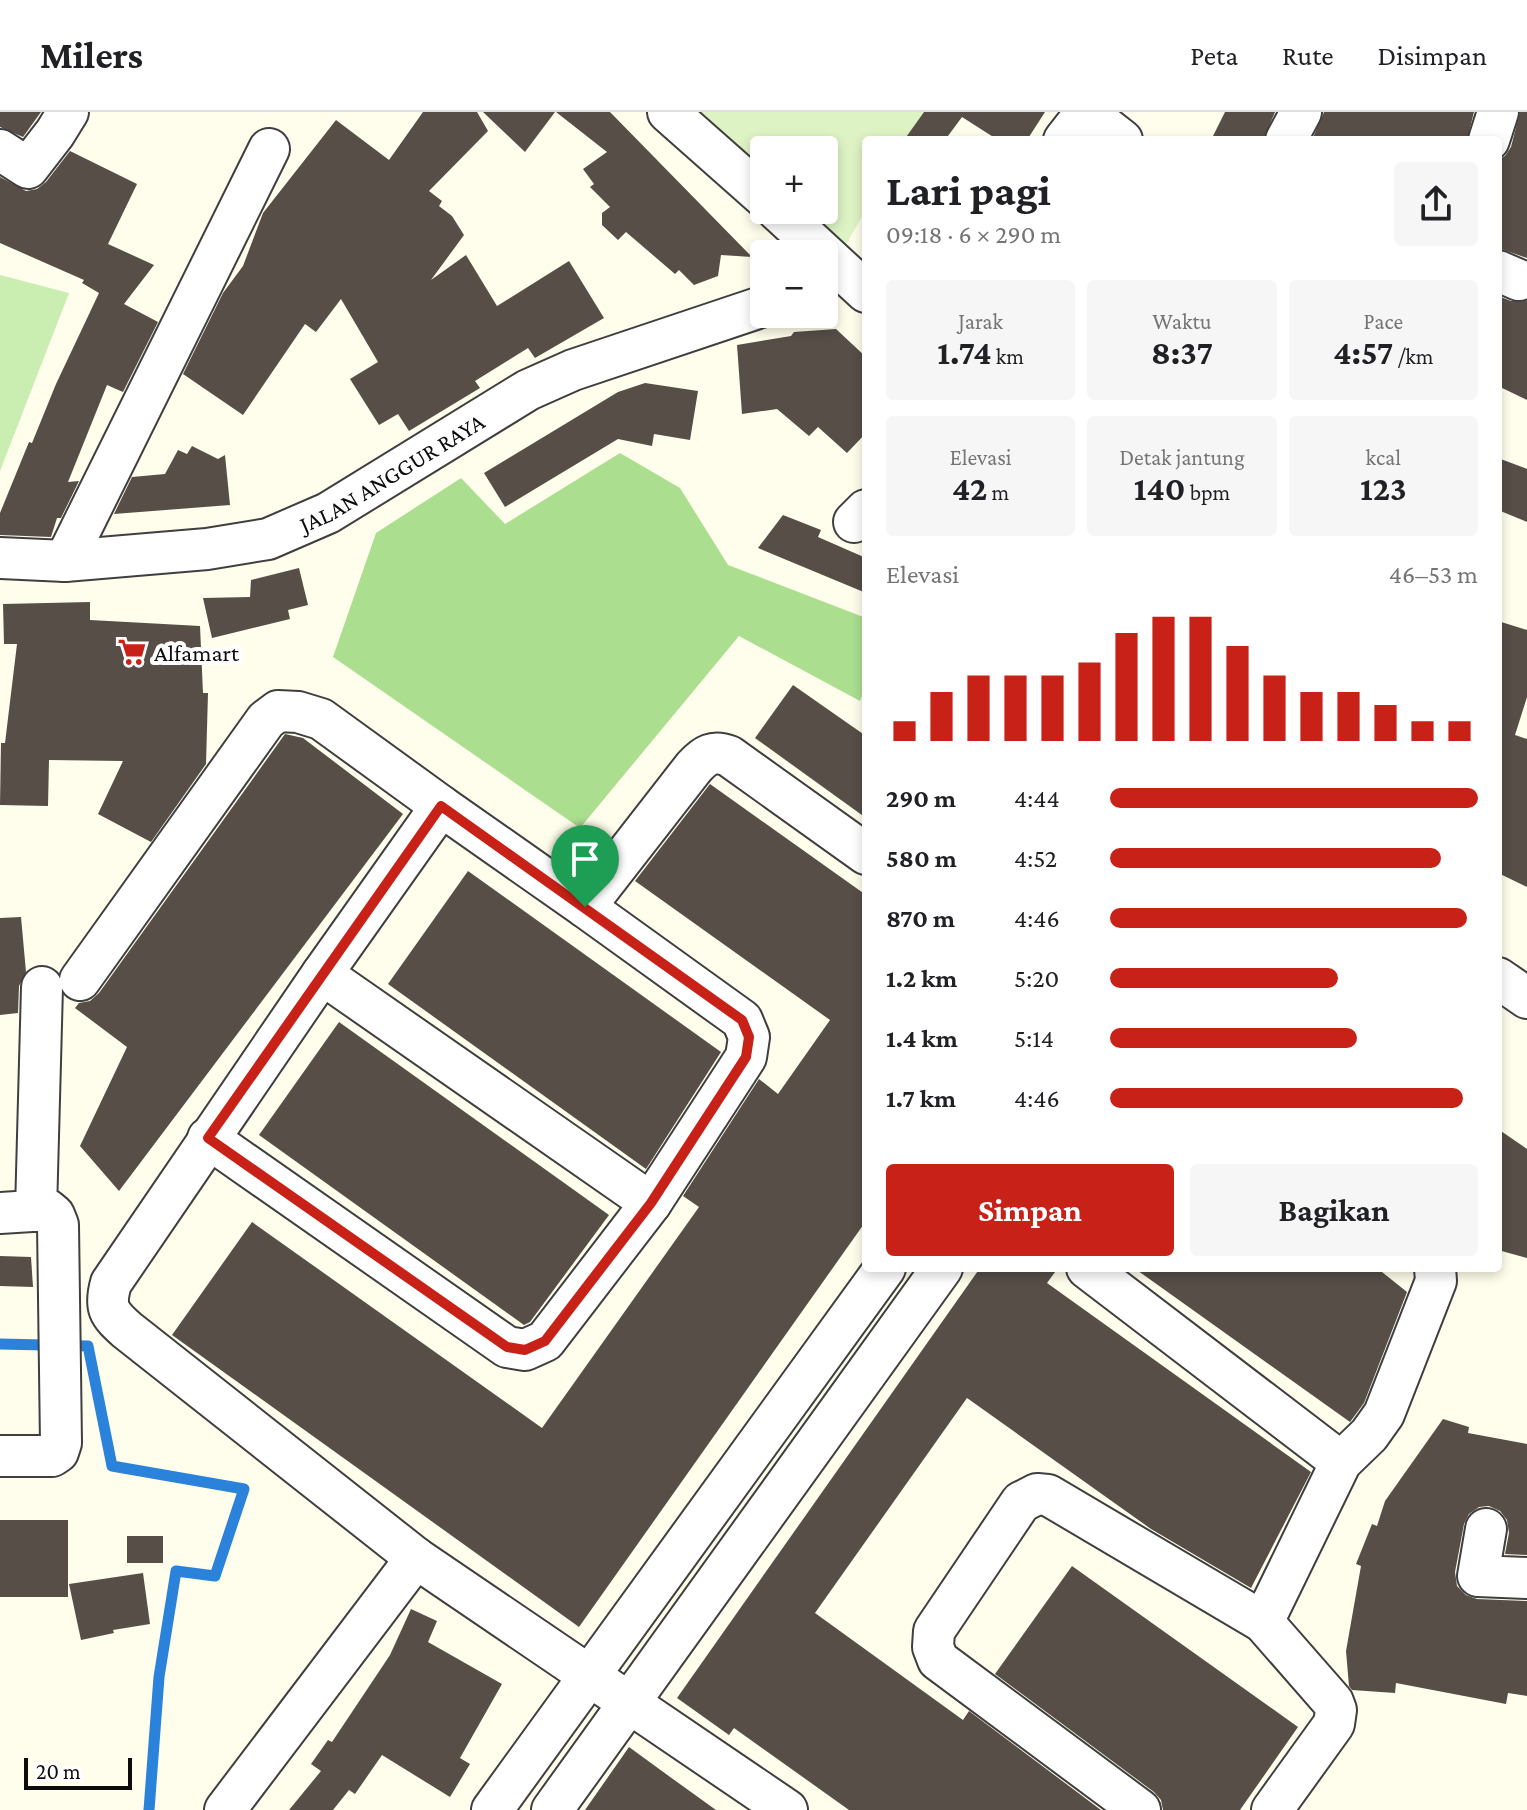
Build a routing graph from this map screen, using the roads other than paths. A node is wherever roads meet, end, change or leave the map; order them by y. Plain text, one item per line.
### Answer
1 (68, 112) edge
2 (668, 112) edge
3 (1301, 112) edge
4 (1498, 112) edge
5 (1067, 136) edge
6 (1117, 136) edge
7 (1288, 136) edge
8 (1490, 136) edge
9 (269, 149) dead end
10 (0, 150) edge
11 (750, 185) edge
12 (790, 224) edge
13 (847, 286) edge
14 (750, 311) edge
15 (0, 558) edge
16 (65, 561) junction
17 (441, 806) junction
18 (862, 851) edge
19 (585, 907) junction
20 (322, 974) junction
21 (1502, 981) edge
22 (1527, 998) edge
23 (208, 1138) junction
24 (651, 1203) junction
25 (18, 1212) edge
26 (882, 1272) edge
27 (939, 1272) edge
28 (1092, 1272) edge
29 (1435, 1272) edge
30 (0, 1456) edge
31 (1341, 1462) junction
32 (1486, 1529) dead end
33 (416, 1558) junction
34 (1527, 1578) edge
35 (1263, 1622) junction
36 (589, 1676) junction
37 (627, 1703) junction
38 (225, 1810) edge
39 (492, 1810) edge
40 (552, 1810) edge
41 (787, 1810) edge
42 (1140, 1810) edge
43 (1272, 1810) edge

1 - 10 street
2 - 11 street
3 - 7 street
4 - 8 street
5 - 6 street
9 - 16 street
12 - 13 street
14 - 16 street, JALAN ANGGUR RAYA
15 - 16 street, JALAN ANGGUR RAYA
17 - 19 street
17 - 20 street
17 - 25 street
18 - 19 street
19 - 24 street
20 - 23 street
20 - 24 street
21 - 22 street
23 - 24 street
23 - 33 street
25 - 30 street
26 - 36 street
27 - 37 street
28 - 31 street
29 - 31 street
31 - 35 street
32 - 34 street
33 - 36 street
33 - 38 street
35 - 42 street
35 - 43 street
36 - 37 street
36 - 39 street
37 - 40 street
37 - 41 street

